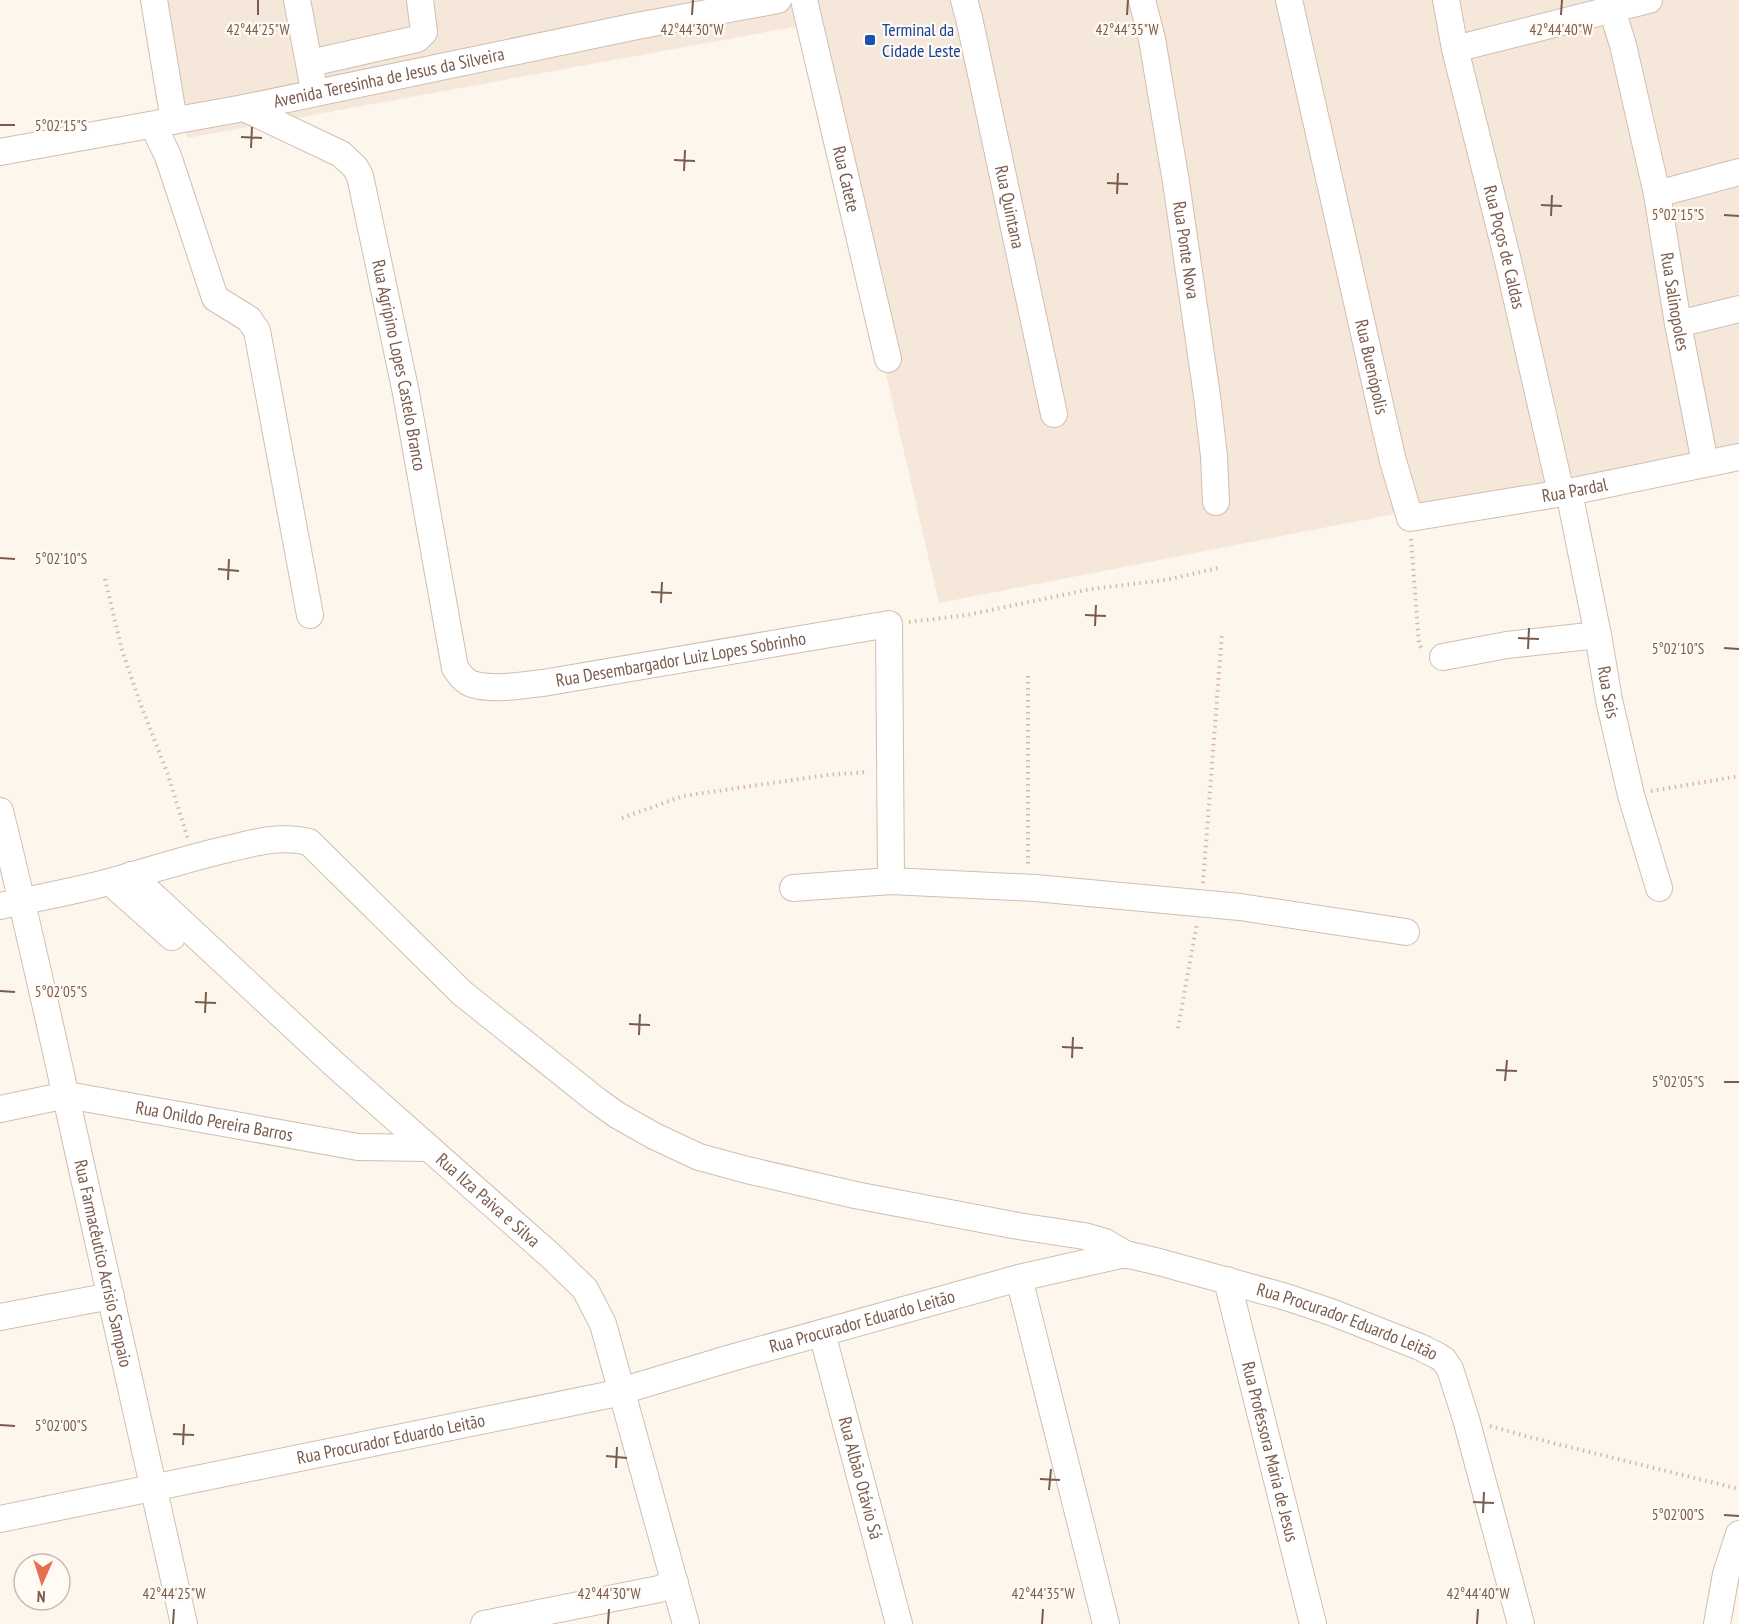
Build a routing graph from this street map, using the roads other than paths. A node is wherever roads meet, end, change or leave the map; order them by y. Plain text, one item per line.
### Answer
1 (154, 0) edge
2 (297, 0) edge
3 (420, 0) edge
4 (778, 0) edge
5 (804, 0) edge
6 (964, 0) edge
7 (1142, 0) edge
8 (1289, 0) edge
9 (1446, 0) edge
10 (1648, 0) edge
11 (1611, 4) edge
12 (1455, 49) junction
13 (310, 63) junction
14 (315, 94) junction
15 (244, 108) junction
16 (164, 123) junction
17 (0, 152) edge
18 (1739, 172) edge
19 (1657, 194) junction
20 (1739, 309) edge
21 (1678, 324) junction
22 (888, 359) dead end
23 (1054, 414) dead end
24 (1739, 457) edge
25 (1705, 463) junction
26 (1565, 492) junction
27 (1216, 502) dead end
28 (1410, 518) joint
29 (310, 615) dead end
30 (1598, 635) junction
31 (1443, 657) road end
32 (471, 684) joint
33 (0, 811) edge
34 (120, 879) junction
35 (891, 881) junction
36 (793, 888) dead end
37 (1659, 888) dead end
38 (11, 903) edge
39 (1406, 933) dead end
40 (67, 1095) junction
41 (0, 1109) edge
42 (417, 1148) junction
43 (1125, 1254) junction
44 (1019, 1278) junction
45 (1227, 1280) junction
46 (111, 1296) junction
47 (0, 1317) edge
48 (822, 1334) junction
49 (615, 1393) junction
50 (154, 1488) junction
51 (0, 1519) edge
52 (1739, 1534) edge
53 (667, 1586) junction
54 (184, 1624) edge
55 (484, 1624) edge
56 (669, 1624) edge
57 (687, 1624) edge
58 (899, 1624) edge
59 (1106, 1624) edge
60 (1313, 1624) edge
61 (1521, 1624) edge
62 (1717, 1624) edge

1 - 16 street
2 - 13 street
3 - 13 street
4 - 14 street, Avenida Teresinha de Jesus da Silveira
5 - 22 street, Rua Catete
6 - 23 street, Rua Quintana
7 - 27 street, Rua Ponte Nova
8 - 28 street, Rua Buenópolis
9 - 12 street, Rua Poços de Caldas
10 - 11 street
11 - 12 street
11 - 19 street, Rua Salinopoles
12 - 26 street, Rua Poços de Caldas
13 - 14 street
14 - 15 street, Avenida Teresinha de Jesus da Silveira
15 - 16 street, Avenida Teresinha de Jesus da Silveira
15 - 32 street, Rua Agripino Lopes Castelo Branco
16 - 17 street, Avenida Teresinha de Jesus da Silveira
16 - 29 street
18 - 19 street
19 - 21 street, Rua Salinopoles
20 - 21 street
21 - 25 street, Rua Salinopoles
24 - 25 street, Rua Pardal
25 - 26 street, Rua Pardal
26 - 28 street, Rua Pardal
26 - 30 street, Rua Seis
30 - 31 street
30 - 37 street, Rua Seis
32 - 35 street, Rua Desembargador Luiz Lopes Sobrinho
33 - 38 street, Rua Farmacêutico Acrisio Sampaio
34 - 38 street
34 - 42 street, Rua Ilza Paiva e Silva
34 - 43 street
35 - 36 street
35 - 39 street
38 - 40 street, Rua Farmacêutico Acrisio Sampaio
40 - 41 street, Rua Onildo Pereira Barros
40 - 42 street, Rua Onildo Pereira Barros
40 - 46 street, Rua Farmacêutico Acrisio Sampaio
42 - 49 street, Rua Ilza Paiva e Silva
43 - 44 street, Rua Procurador Eduardo Leitão
43 - 45 street, Rua Procurador Eduardo Leitão
44 - 48 street, Rua Procurador Eduardo Leitão
44 - 59 street
45 - 60 street, Rua Professora Maria de Jesus
45 - 61 street, Rua Procurador Eduardo Leitão
46 - 47 street
46 - 50 street, Rua Farmacêutico Acrisio Sampaio
48 - 49 street, Rua Procurador Eduardo Leitão
48 - 58 street, Rua Albão Otávio Sá
49 - 50 street, Rua Procurador Eduardo Leitão
49 - 53 street, Rua Ilza Paiva e Silva
50 - 51 street, Rua Procurador Eduardo Leitão
50 - 54 street, Rua Farmacêutico Acrisio Sampaio
52 - 62 street
53 - 55 street
53 - 56 street, Rua Ilza Paiva e Silva
53 - 57 street, Rua Ilza Paiva e Silva

